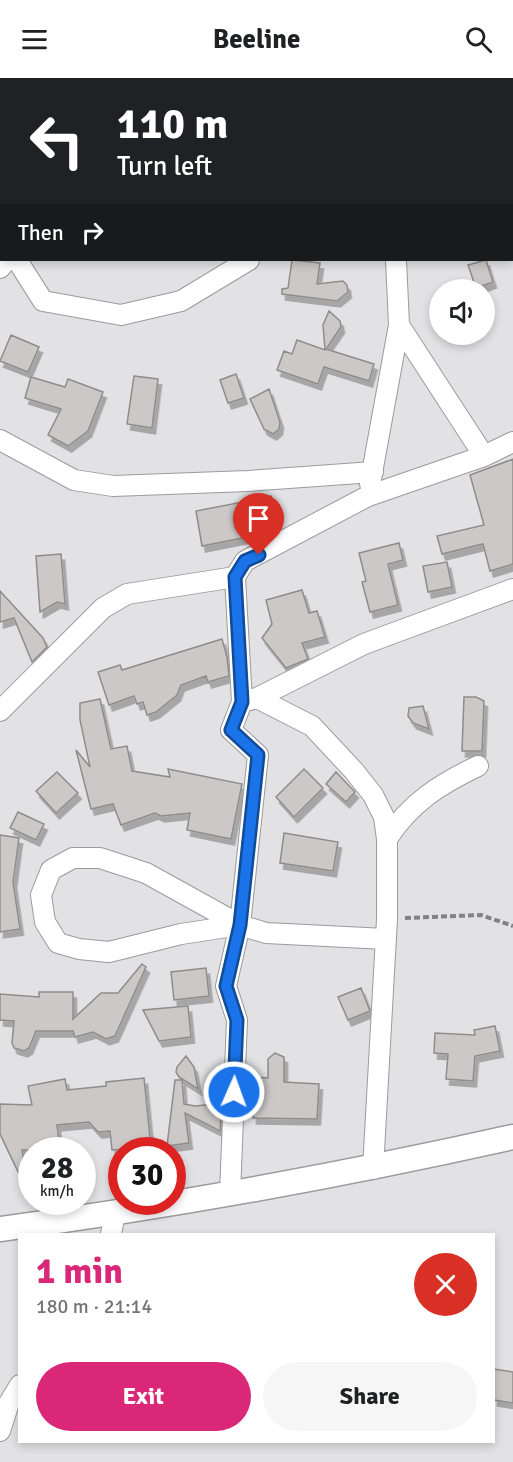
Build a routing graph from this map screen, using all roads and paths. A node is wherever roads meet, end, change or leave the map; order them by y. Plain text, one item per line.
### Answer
1 (18, 261) edge
2 (247, 261) edge
3 (396, 261) edge
4 (399, 325) junction
5 (0, 440) edge
6 (513, 442) edge
7 (484, 456) junction
8 (373, 472) junction
9 (368, 495) junction
10 (235, 577) junction
11 (513, 589) edge
12 (250, 700) junction
13 (0, 711) edge
14 (478, 766) dead end
15 (387, 839) junction
16 (240, 925) junction
17 (513, 926) edge
18 (387, 929) junction
19 (513, 1137) edge
20 (373, 1169) junction
21 (230, 1193) junction
22 (113, 1224) edge
23 (0, 1229) edge
24 (18, 1388) edge
25 (0, 1431) edge

1 - 2 street
3 - 4 street
4 - 7 street
4 - 8 street
5 - 8 street
6 - 7 street
7 - 9 street
8 - 9 street
9 - 10 street
10 - 12 street
10 - 13 street
11 - 12 street
12 - 15 street
12 - 16 street
14 - 15 street
15 - 18 street
16 - 16 street
16 - 18 street
16 - 21 street
17 - 18 path
18 - 20 street
19 - 20 street
20 - 21 street
21 - 22 street
22 - 23 street
24 - 25 street

